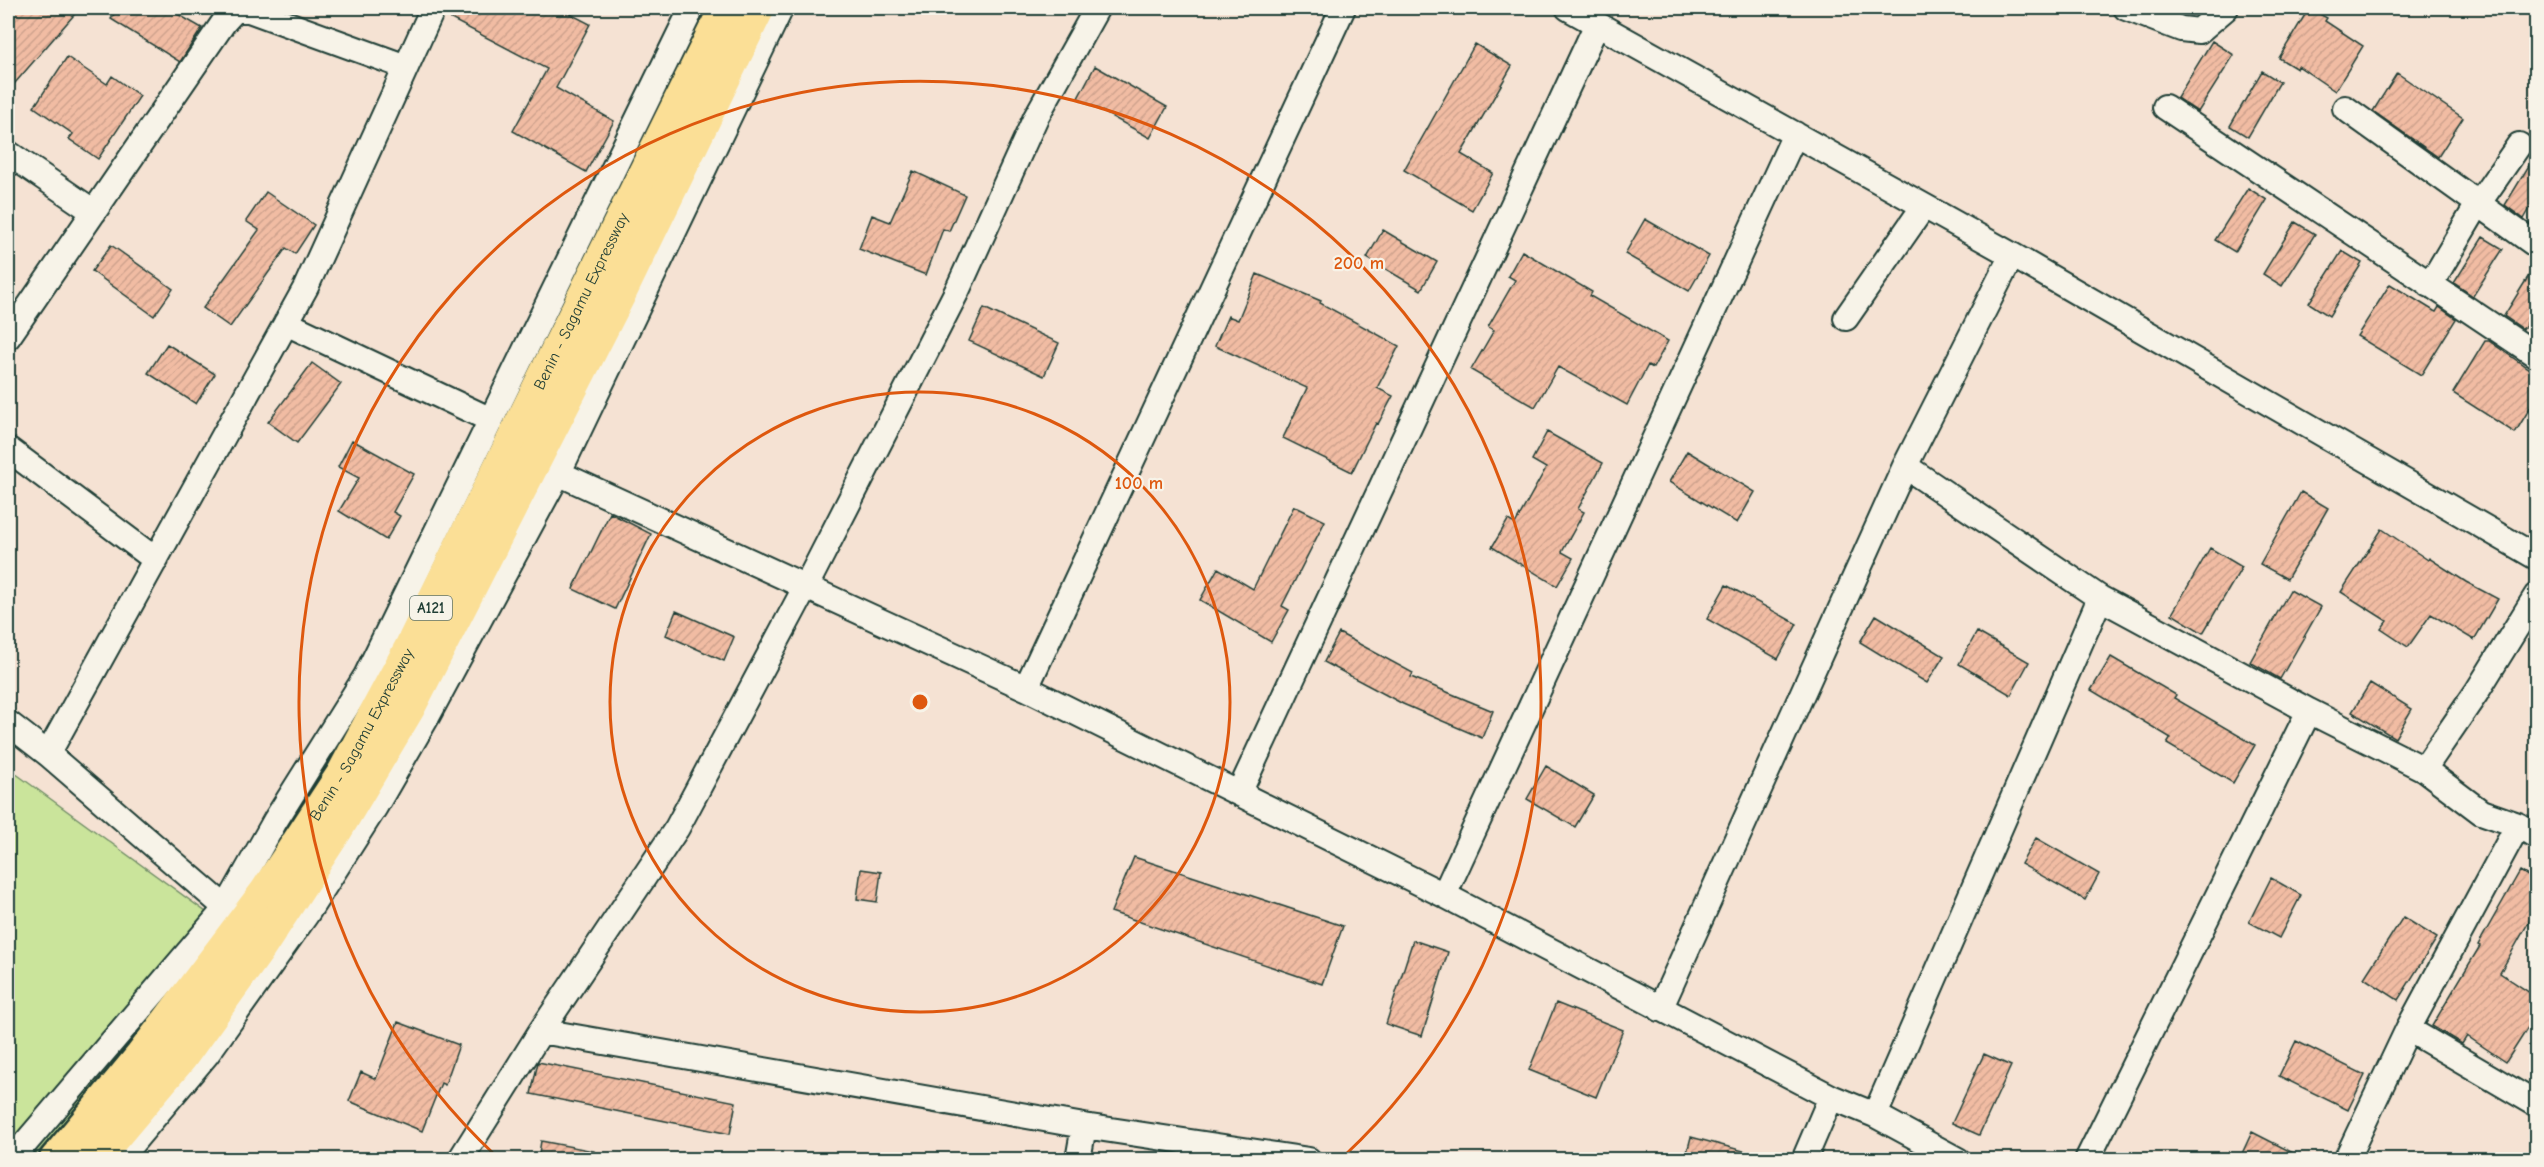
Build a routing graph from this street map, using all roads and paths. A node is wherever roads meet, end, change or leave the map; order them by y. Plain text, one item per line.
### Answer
1 (433, 8) edge
2 (692, 8) edge
3 (726, 8) edge
4 (758, 8) edge
5 (782, 8) edge
6 (1097, 8) edge
7 (1343, 8) edge
8 (1568, 8) edge
9 (2126, 8) edge
10 (2226, 8) edge
11 (1597, 24) junction
12 (406, 67) junction
13 (2165, 107) dead end
14 (2345, 108) dead end
15 (1795, 134) junction
16 (2519, 145) dead end
17 (8, 153) edge
18 (2478, 204) junction
19 (1924, 206) junction
20 (94, 212) junction
21 (2536, 245) edge
22 (2012, 255) junction
23 (2430, 285) junction
24 (1846, 318) dead end
25 (286, 323) junction
26 (8, 337) edge
27 (2536, 355) edge
28 (491, 420) junction
29 (8, 448) edge
30 (1905, 466) junction
31 (546, 468) junction
32 (2535, 553) edge
33 (156, 560) junction
34 (805, 588) junction
35 (2536, 596) edge
36 (2100, 598) junction
37 (421, 655) junction
38 (1026, 688) junction
39 (2309, 711) junction
40 (8, 723) edge
41 (48, 754) junction
42 (2424, 770) junction
43 (1239, 793) junction
44 (2527, 830) edge
45 (1444, 895) junction
46 (226, 908) junction
47 (1660, 1009) junction
48 (2408, 1029) junction
49 (541, 1031) junction
50 (1831, 1097) junction
51 (2536, 1104) edge
52 (1875, 1115) junction
53 (1084, 1126) junction
54 (11, 1160) edge
55 (56, 1160) edge
56 (94, 1160) edge
57 (118, 1160) edge
58 (460, 1160) edge
59 (1078, 1160) edge
60 (1309, 1160) edge
61 (1804, 1160) edge
62 (1958, 1160) edge
63 (2087, 1160) edge
64 (2346, 1160) edge

1 - 12 street
2 - 28 street
3 - 37 highway, Benin - Sagamu Expressway / A121
4 - 31 highway, A121
5 - 31 street
6 - 34 street
7 - 38 street
8 - 11 street
9 - 10 street
11 - 15 street
11 - 43 street
12 - 20 street
12 - 25 street
13 - 23 street
14 - 18 street
15 - 19 street
15 - 45 street
16 - 18 street
17 - 20 street
18 - 21 street
18 - 23 street
19 - 22 street
19 - 24 street
20 - 26 street
22 - 30 street
22 - 32 street
23 - 27 street
25 - 28 street
25 - 33 street
28 - 46 street
29 - 33 street
30 - 36 street
30 - 47 street
31 - 34 street
31 - 37 highway, A121
31 - 57 street
33 - 41 street
34 - 38 street
34 - 49 street
35 - 42 street
36 - 39 street
36 - 52 street
37 - 55 highway, Benin - Sagamu Expressway / A121
37 - 56 highway, A121
38 - 43 street
39 - 42 street
39 - 63 street
40 - 41 street
41 - 46 street
42 - 44 street
43 - 45 street
44 - 48 street
45 - 47 street
46 - 54 street
47 - 50 street
48 - 51 street
48 - 64 street
49 - 53 street
49 - 58 street
50 - 52 street
50 - 61 street
52 - 62 street
53 - 59 street
53 - 60 street

